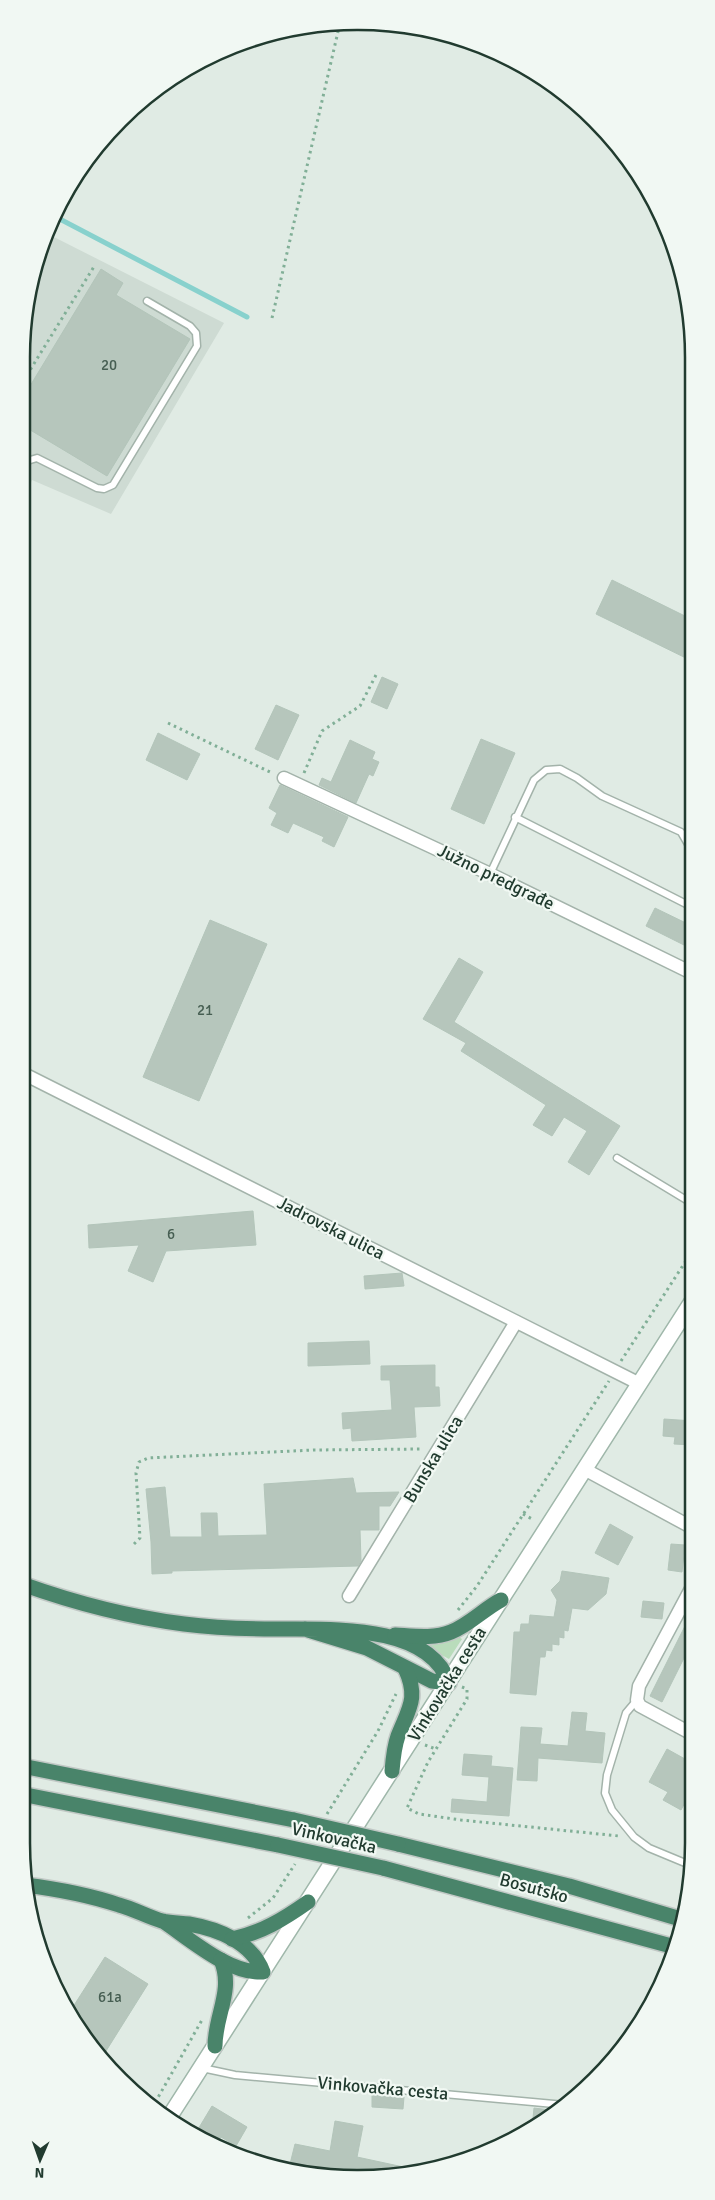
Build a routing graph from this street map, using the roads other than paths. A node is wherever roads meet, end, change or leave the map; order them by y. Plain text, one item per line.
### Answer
1 (147, 301) dead end
2 (30, 460) edge
3 (284, 778) road end
4 (515, 817) junction
5 (685, 839) edge
6 (490, 874) junction
7 (685, 904) edge
8 (685, 970) edge
9 (30, 1077) edge
10 (617, 1158) dead end
11 (685, 1200) edge
12 (685, 1312) edge
13 (516, 1322) junction
14 (638, 1383) junction
15 (584, 1469) junction
16 (685, 1524) edge
17 (30, 1586) edge
18 (349, 1596) dead end
19 (501, 1600) junction
20 (685, 1600) edge
21 (305, 1630) junction
22 (383, 1634) junction
23 (405, 1668) junction
24 (455, 1685) junction
25 (637, 1700) junction
26 (685, 1730) edge
27 (30, 1768) edge
28 (392, 1771) junction
29 (30, 1796) edge
30 (398, 1844) joint
31 (684, 1863) edge
32 (383, 1868) joint
33 (33, 1886) edge
34 (308, 1902) junction
35 (676, 1918) edge
36 (163, 1921) junction
37 (232, 1938) junction
38 (669, 1945) edge
39 (221, 1960) junction
40 (263, 1972) junction
41 (215, 2046) junction
42 (201, 2068) junction
43 (554, 2104) edge
44 (172, 2112) edge

1 - 2 lane
3 - 6 street, Južno predgrađe
4 - 5 lane
4 - 6 lane
4 - 7 lane
6 - 8 street, Južno predgrađe
9 - 13 street, Jadrovska ulica
10 - 11 lane
12 - 14 main road, Vinkovačka cesta
13 - 14 street, Jadrovska ulica
13 - 18 street, Bunska ulica
14 - 15 main road, Vinkovačka cesta
15 - 16 street
15 - 19 main road, Vinkovačka cesta
17 - 21 highway
19 - 22 highway
19 - 24 main road, Vinkovačka cesta
20 - 25 street
21 - 22 highway
21 - 23 highway
22 - 24 highway
23 - 24 highway
23 - 28 highway
24 - 28 main road, Vinkovačka cesta
25 - 26 street
25 - 31 lane
27 - 30 highway, Vinkovačka, bridge
28 - 34 main road, Vinkovačka cesta
29 - 32 highway, Vinkovačka, bridge
30 - 35 highway, Bosutsko
32 - 38 highway, Bosutsko
33 - 36 highway
34 - 37 highway
34 - 40 main road, Vinkovačka cesta
36 - 37 highway
36 - 39 highway
37 - 40 highway
39 - 40 highway
39 - 41 highway
40 - 41 main road, Vinkovačka cesta
41 - 42 main road, Vinkovačka cesta
42 - 43 lane, Vinkovačka cesta
42 - 44 main road, Vinkovačka cesta

